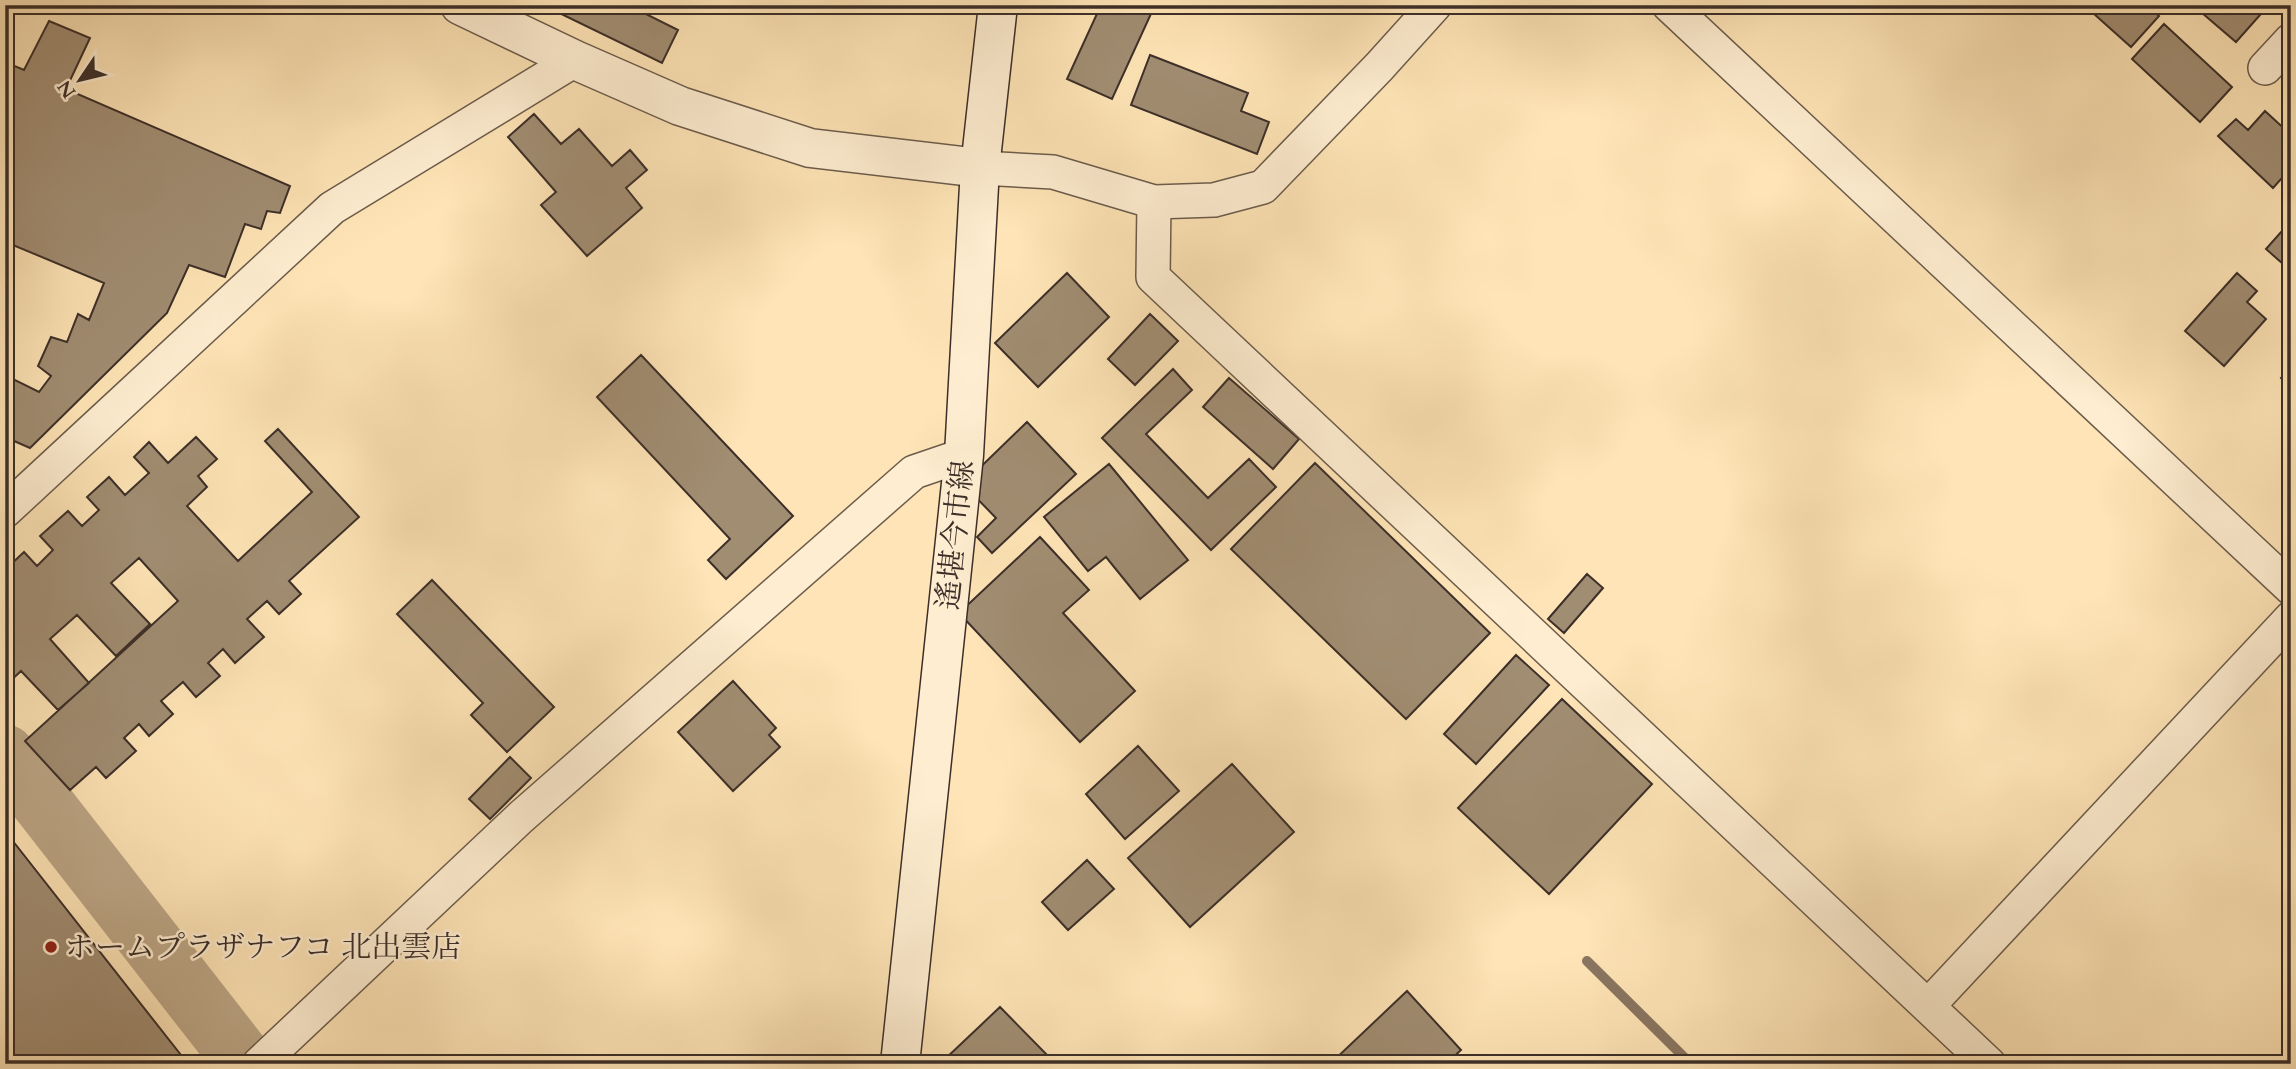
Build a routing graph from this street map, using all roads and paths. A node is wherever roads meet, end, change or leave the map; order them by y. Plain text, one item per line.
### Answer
1 (460, 5) edge
2 (998, 5) edge
3 (1435, 5) edge
4 (1669, 5) edge
5 (2291, 40) edge
6 (575, 60) junction
7 (2265, 68) dead end
8 (980, 168) junction
9 (1154, 202) junction
10 (964, 455) junction
11 (5, 511) edge
12 (2291, 588) edge
13 (2291, 618) edge
14 (1928, 1006) junction
15 (259, 1064) edge
16 (900, 1064) edge
17 (1989, 1064) edge

1 - 6 main road
2 - 8 main road, 遙堪今市線
3 - 9 street
4 - 12 street
5 - 7 street
6 - 8 main road
6 - 11 street
8 - 9 street
8 - 10 main road, 遙堪今市線
9 - 14 street
10 - 15 street
10 - 16 main road, 遙堪今市線
13 - 14 street
14 - 17 street

